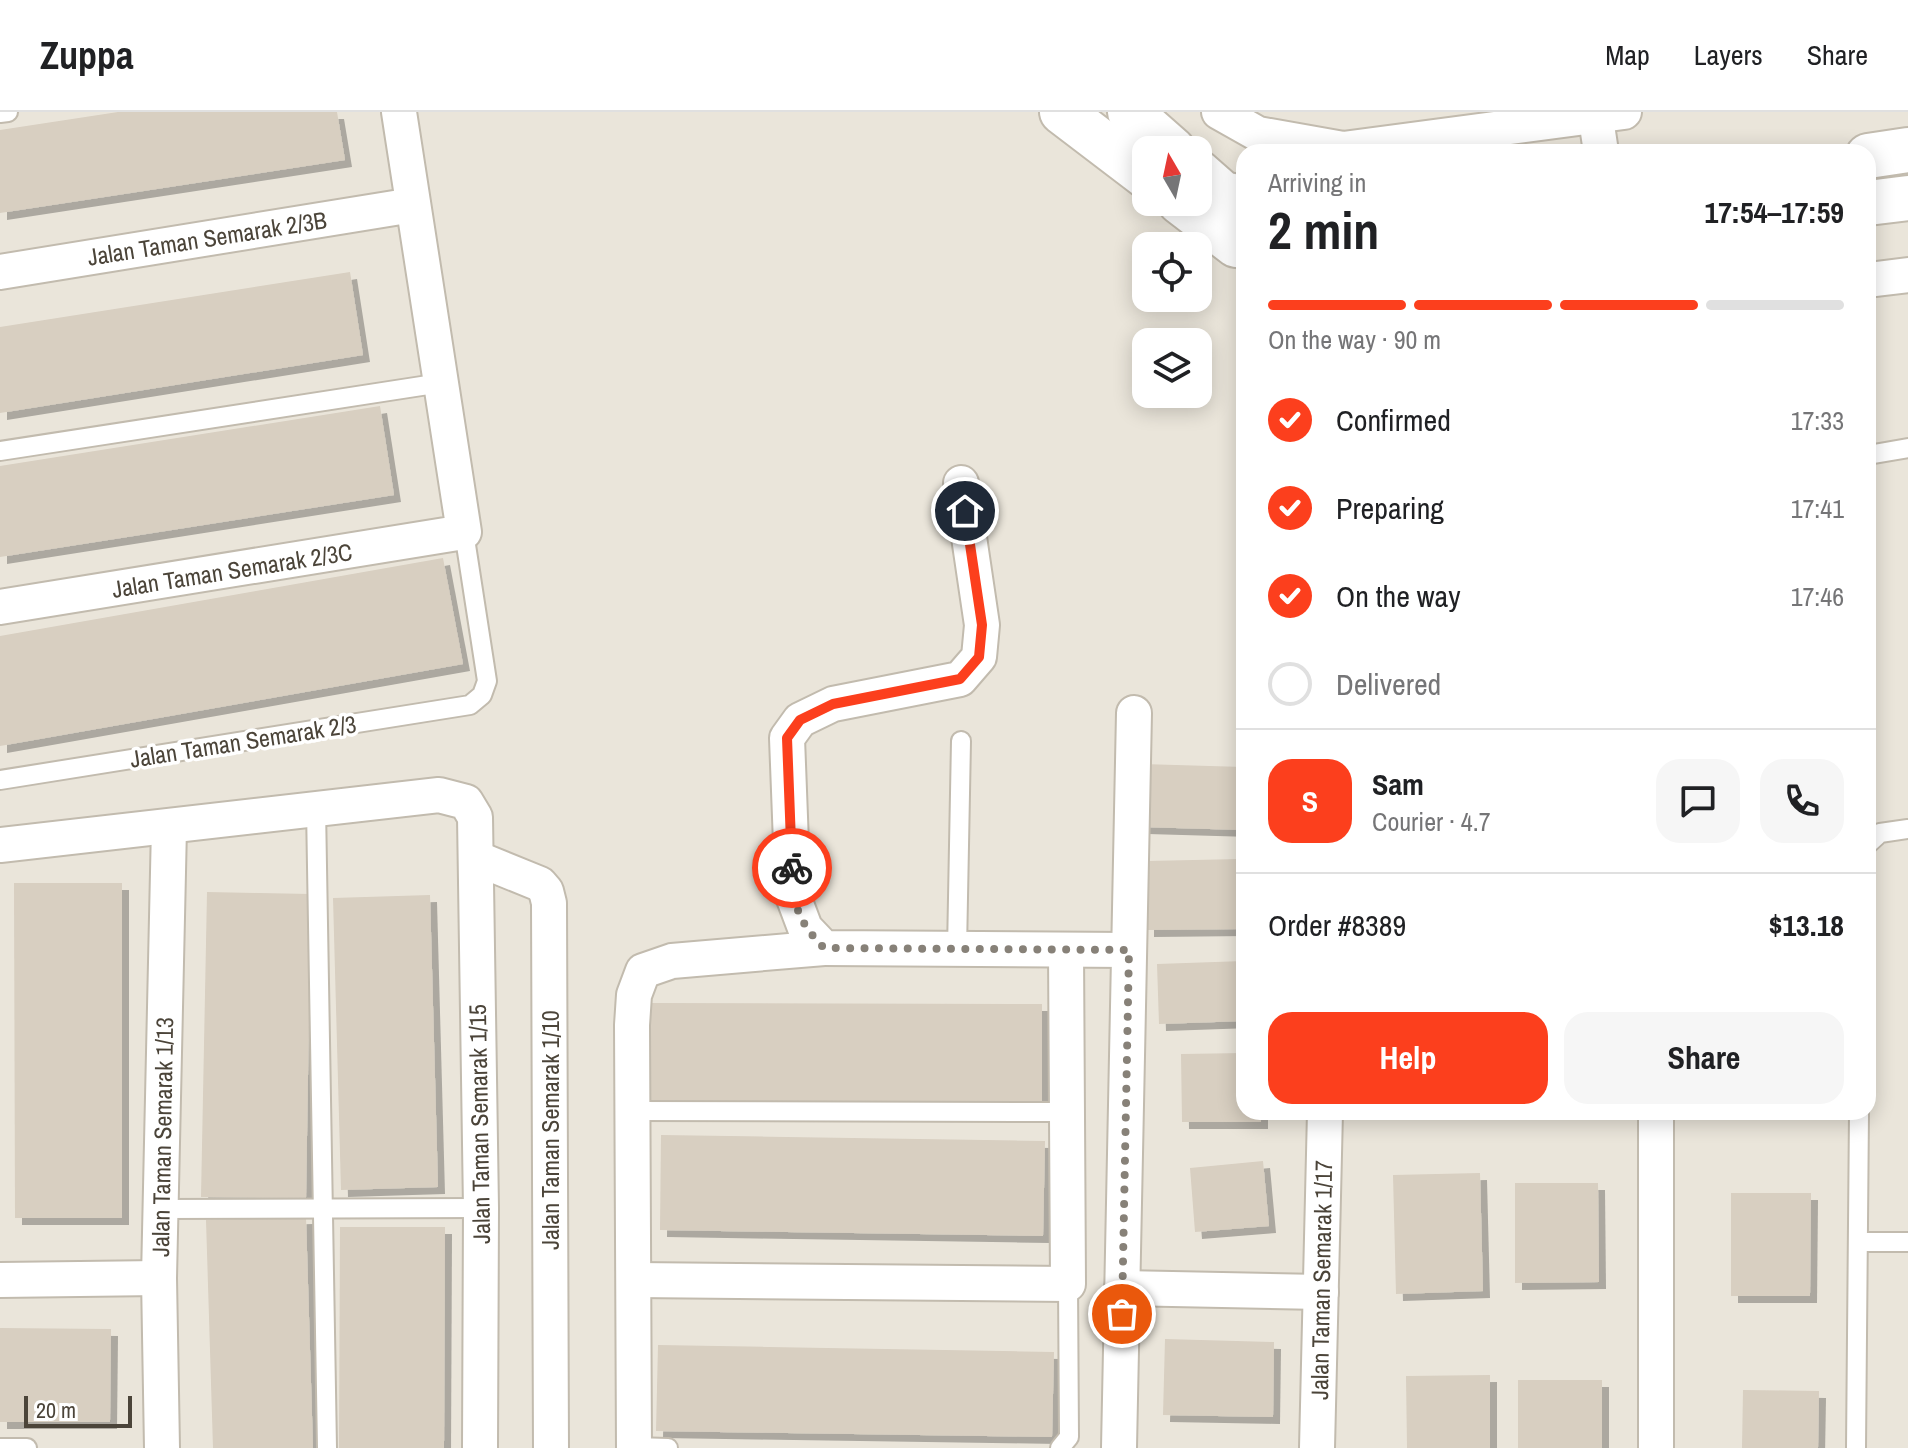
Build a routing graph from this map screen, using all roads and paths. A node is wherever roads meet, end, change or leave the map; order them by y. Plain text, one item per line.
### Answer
1 (8, 112) edge
2 (399, 112) edge
3 (1062, 112) edge
4 (1130, 112) edge
5 (1219, 112) edge
6 (0, 113) edge
7 (1605, 113) edge
8 (1157, 136) edge
9 (1315, 144) edge
10 (1379, 144) edge
11 (1602, 144) edge
12 (1908, 150) edge
13 (1876, 155) edge
14 (1132, 165) edge
15 (1212, 184) edge
16 (1236, 196) edge
17 (1908, 198) edge
18 (1876, 202) edge
19 (413, 205) junction
20 (1198, 216) edge
21 (1236, 245) edge
22 (0, 272) edge
23 (1908, 275) edge
24 (1876, 279) edge
25 (441, 383) junction
26 (1908, 448) edge
27 (0, 451) edge
28 (1876, 454) edge
29 (961, 483) dead end
30 (464, 532) junction
31 (0, 607) edge
32 (1134, 713) dead end
33 (961, 741) dead end
34 (0, 780) edge
35 (316, 808) junction
36 (169, 827) junction
37 (1908, 829) edge
38 (1876, 837) edge
39 (0, 845) edge
40 (476, 858) junction
41 (824, 948) junction
42 (957, 950) junction
43 (1066, 950) junction
44 (1129, 950) junction
45 (632, 1111) junction
46 (1068, 1112) junction
47 (1325, 1120) edge
48 (1656, 1120) edge
49 (1859, 1120) edge
50 (481, 1208) junction
51 (160, 1209) junction
52 (323, 1209) junction
53 (1859, 1242) junction
54 (1908, 1242) edge
55 (159, 1278) junction
56 (0, 1280) edge
57 (635, 1280) junction
58 (1068, 1284) junction
59 (1122, 1288) junction
60 (1321, 1292) junction
61 (0, 1448) edge
62 (27, 1448) edge
63 (162, 1448) edge
64 (327, 1448) edge
65 (480, 1448) edge
66 (551, 1448) edge
67 (634, 1448) edge
68 (668, 1448) edge
69 (1060, 1448) edge
70 (1119, 1448) edge
71 (1317, 1448) edge
72 (1656, 1448) edge
73 (1856, 1448) edge

1 - 6 lane
2 - 19 street
3 - 14 street
4 - 8 street
5 - 9 street
7 - 10 street
7 - 11 street
12 - 13 street
15 - 16 street
17 - 18 street
19 - 22 street, Jalan Taman Semarak 2/3B
19 - 25 street
20 - 21 street
23 - 24 street
25 - 27 lane
25 - 30 street
26 - 28 lane
29 - 41 street
30 - 31 street, Jalan Taman Semarak 2/3C
30 - 34 lane, Jalan Taman Semarak 2/3
32 - 44 street
33 - 42 lane
35 - 36 street
35 - 40 street, Jalan Taman Semarak 1/15
35 - 52 lane
36 - 39 street
36 - 51 street, Jalan Taman Semarak 1/13
37 - 38 lane
40 - 50 street, Jalan Taman Semarak 1/15
40 - 66 street, Jalan Taman Semarak 1/10
41 - 42 street
41 - 45 street
42 - 43 street
43 - 44 street
43 - 46 street
44 - 59 street
45 - 46 lane
45 - 57 street
46 - 58 street
47 - 60 street, Jalan Taman Semarak 1/17
48 - 72 street
49 - 53 lane
50 - 52 lane
50 - 65 street, Jalan Taman Semarak 1/15
51 - 52 lane
51 - 55 street, Jalan Taman Semarak 1/13
52 - 64 lane
53 - 54 lane
53 - 73 lane
55 - 56 street
55 - 63 street, Jalan Taman Semarak 1/13
57 - 58 street
57 - 67 street
58 - 69 lane
59 - 60 street
59 - 70 street
60 - 71 street, Jalan Taman Semarak 1/17
61 - 62 lane
67 - 68 lane

